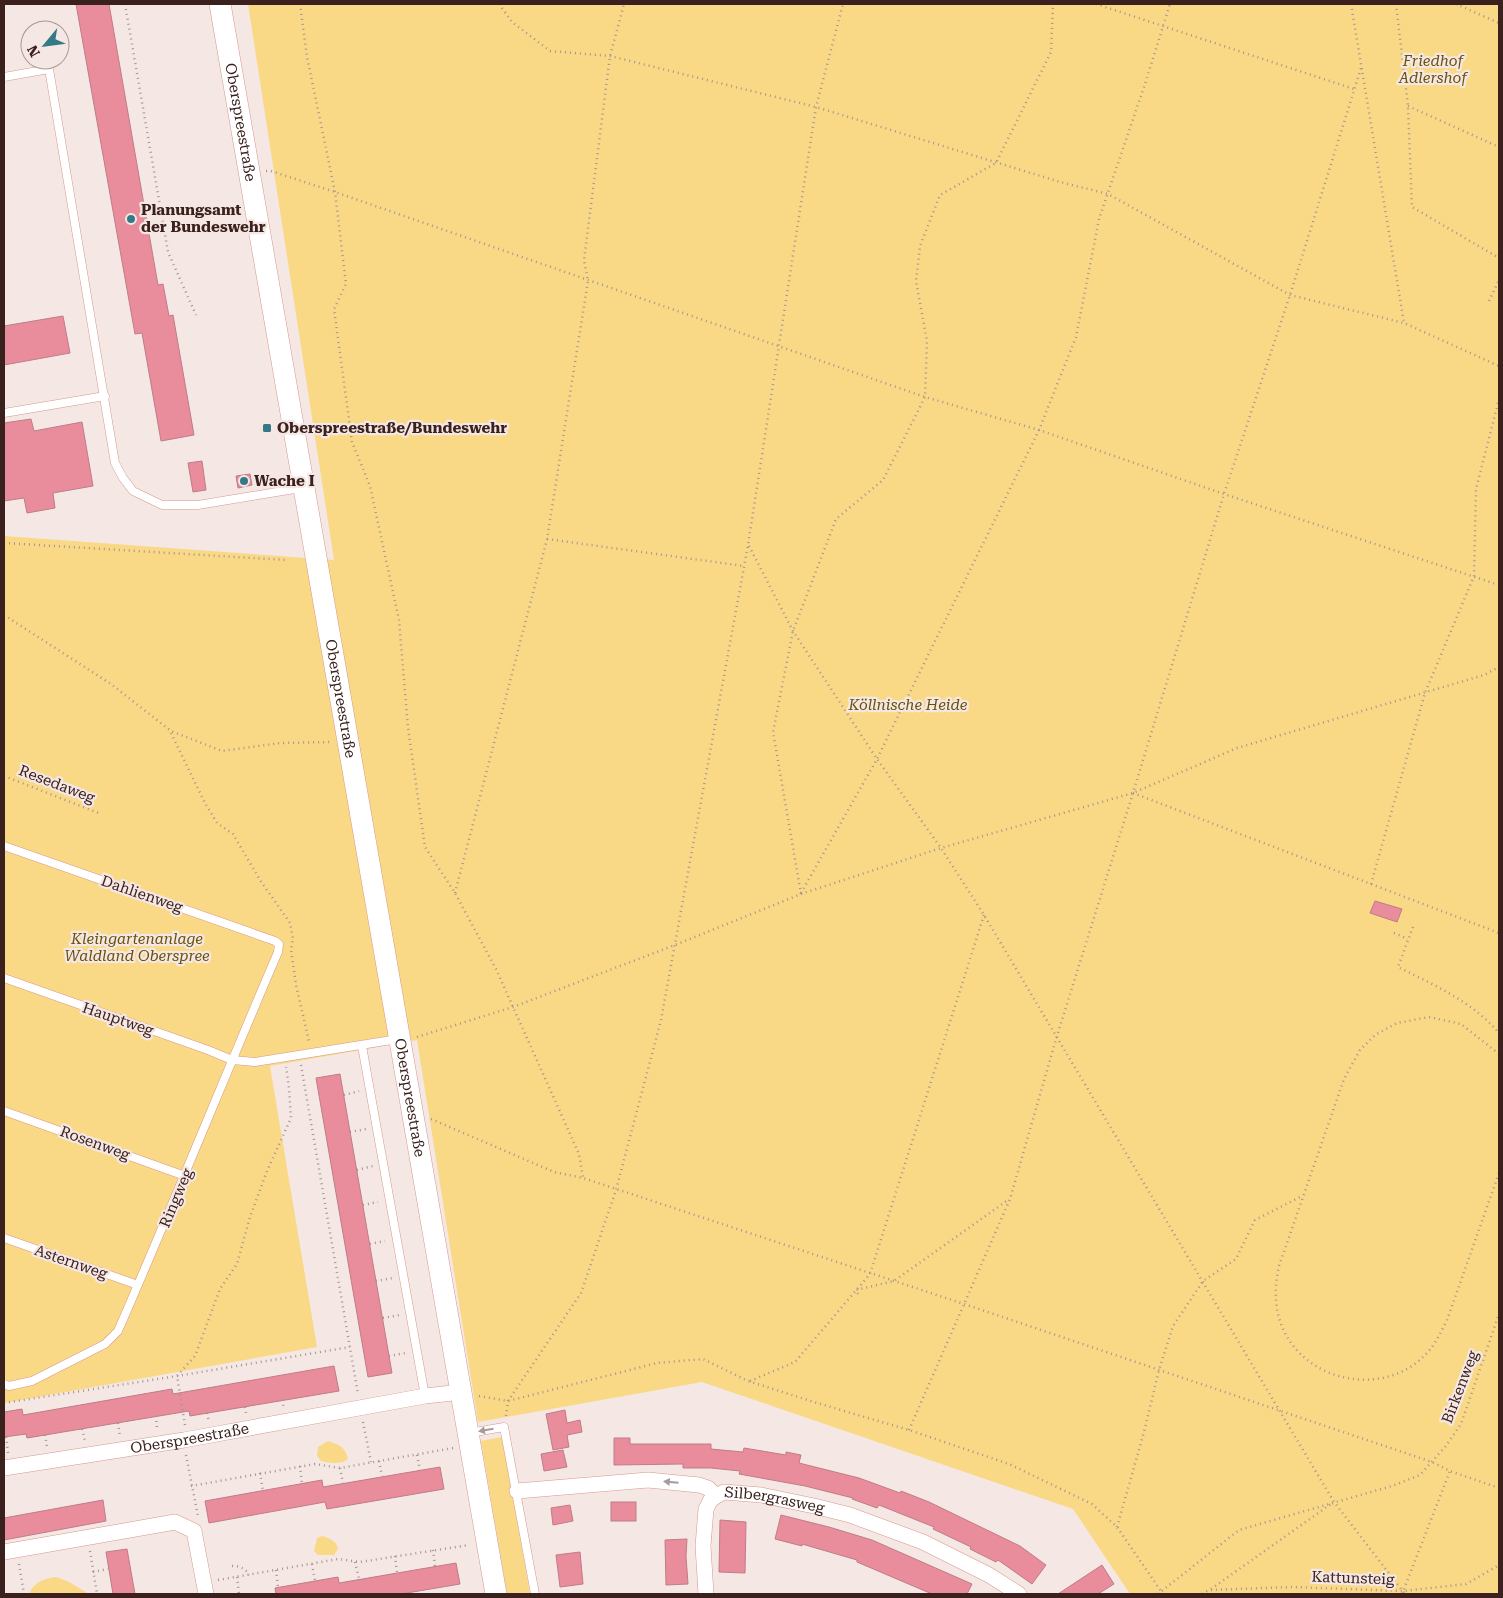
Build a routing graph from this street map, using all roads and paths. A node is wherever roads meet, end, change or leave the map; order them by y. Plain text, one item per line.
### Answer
1 (125, 4) edge
2 (220, 4) edge
3 (300, 4) edge
4 (499, 4) edge
5 (624, 4) edge
6 (843, 4) edge
7 (1053, 4) edge
8 (1096, 4) edge
9 (1170, 4) edge
10 (1351, 4) edge
11 (1396, 4) edge
12 (1456, 4) edge
13 (1499, 23) edge
14 (1164, 26) junction
15 (610, 56) junction
16 (1362, 65) junction
17 (4, 77) edge
18 (1354, 89) junction
19 (1408, 106) junction
20 (816, 107) junction
21 (1499, 147) edge
22 (996, 162) junction
23 (250, 172) junction
24 (335, 192) junction
25 (1108, 194) junction
26 (1499, 258) edge
27 (1499, 280) edge
28 (588, 281) junction
29 (1290, 295) junction
30 (1489, 300) dead end
31 (196, 315) dead end
32 (1404, 323) junction
33 (778, 346) junction
34 (1499, 366) edge
35 (105, 396) junction
36 (925, 397) junction
37 (1499, 399) edge
38 (4, 413) edge
39 (267, 428) dead end
40 (261, 430) dead end
41 (1039, 430) junction
42 (304, 488) junction
43 (1224, 494) junction
44 (548, 539) junction
45 (4, 543) edge
46 (748, 545) junction
47 (286, 560) dead end
48 (744, 566) junction
49 (1474, 576) junction
50 (1499, 585) edge
51 (4, 615) edge
52 (793, 631) junction
53 (1499, 667) edge
54 (1425, 693) junction
55 (171, 731) junction
56 (333, 742) dead end
57 (877, 758) junction
58 (4, 776) edge
59 (1133, 793) junction
60 (101, 814) dead end
61 (4, 846) edge
62 (941, 848) junction
63 (1371, 884) junction
64 (455, 893) junction
65 (801, 894) junction
66 (984, 915) junction
67 (1413, 927) dead end
68 (1394, 933) dead end
69 (1499, 933) edge
70 (1408, 938) junction
71 (279, 944) joint
72 (675, 945) junction
73 (4, 978) edge
74 (513, 1007) junction
75 (1499, 1033) edge
76 (400, 1039) junction
77 (1056, 1039) junction
78 (362, 1046) junction
79 (312, 1054) junction
80 (1499, 1054) edge
81 (300, 1056) junction
82 (284, 1058) junction
83 (232, 1060) junction
84 (361, 1091) dead end
85 (344, 1095) dead end
86 (4, 1111) edge
87 (412, 1111) junction
88 (368, 1129) dead end
89 (350, 1132) dead end
90 (374, 1166) dead end
91 (357, 1170) dead end
92 (1499, 1174) edge
93 (185, 1176) junction
94 (583, 1178) junction
95 (616, 1190) junction
96 (1304, 1195) junction
97 (1010, 1199) junction
98 (380, 1202) dead end
99 (363, 1205) dead end
100 (4, 1238) edge
101 (387, 1240) dead end
102 (370, 1244) dead end
103 (870, 1274) junction
104 (393, 1278) dead end
105 (376, 1281) dead end
106 (1203, 1281) junction
107 (894, 1282) junction
108 (138, 1285) junction
109 (856, 1290) junction
110 (858, 1294) dead end
111 (964, 1304) junction
112 (1499, 1314) edge
113 (400, 1315) dead end
114 (383, 1318) dead end
115 (350, 1347) junction
116 (406, 1353) dead end
117 (390, 1356) dead end
118 (1159, 1370) junction
119 (177, 1376) junction
120 (748, 1381) junction
121 (4, 1384) edge
122 (462, 1392) junction
123 (425, 1396) junction
124 (508, 1401) junction
125 (4, 1404) edge
126 (360, 1408) junction
127 (1281, 1411) junction
128 (156, 1416) dead end
129 (118, 1423) dead end
130 (504, 1427) junction
131 (82, 1429) dead end
132 (909, 1430) junction
133 (158, 1434) dead end
134 (45, 1435) dead end
135 (185, 1435) junction
136 (6, 1437) dead end
137 (470, 1439) junction
138 (121, 1440) dead end
139 (86, 1445) dead end
140 (48, 1451) dead end
141 (417, 1455) junction
142 (379, 1461) junction
143 (371, 1462) junction
144 (1432, 1462) junction
145 (6, 1463) edge
146 (300, 1466) junction
147 (340, 1468) junction
148 (420, 1470) dead end
149 (1450, 1471) junction
150 (260, 1473) junction
151 (382, 1476) dead end
152 (343, 1483) dead end
153 (302, 1484) dead end
154 (191, 1486) junction
155 (1499, 1488) edge
156 (263, 1490) dead end
157 (517, 1492) junction
158 (716, 1496) junction
159 (1334, 1502) junction
160 (1117, 1527) junction
161 (194, 1530) junction
162 (87, 1537) junction
163 (487, 1542) junction
164 (433, 1550) junction
165 (10, 1551) edge
166 (395, 1556) junction
167 (355, 1562) junction
168 (312, 1564) junction
169 (1499, 1565) edge
170 (232, 1566) dead end
171 (435, 1566) dead end
172 (108, 1569) dead end
173 (276, 1570) junction
174 (93, 1572) junction
175 (397, 1573) dead end
176 (249, 1575) junction
177 (237, 1577) junction
178 (359, 1579) dead end
179 (315, 1581) dead end
180 (278, 1587) dead end
181 (205, 1589) edge
182 (1209, 1590) junction
183 (1162, 1593) edge
184 (1403, 1593) edge
185 (24, 1594) edge
186 (97, 1594) edge
187 (239, 1594) edge
188 (496, 1594) edge
189 (536, 1594) edge
190 (706, 1594) edge
191 (1019, 1594) edge
192 (1158, 1594) edge
193 (1202, 1594) edge

1 - 31 path
2 - 23 main road, Oberspreestraße
3 - 24 path
4 - 15 path
5 - 15 path
6 - 20 path
7 - 22 path
8 - 14 path
9 - 14 path
10 - 16 path
11 - 19 path
12 - 13 path
14 - 18 path
14 - 25 path
15 - 20 path
15 - 28 path
16 - 18 path
16 - 32 path
17 - 35 lane
18 - 29 path
19 - 21 path
19 - 26 path
20 - 22 path
20 - 33 path
22 - 25 path
22 - 36 path
23 - 24 path
23 - 42 main road, Oberspreestraße
24 - 28 path
24 - 64 path
25 - 29 path
25 - 41 path
27 - 30 path
28 - 33 path
28 - 44 path
29 - 32 path
29 - 43 path
32 - 34 path
33 - 36 path
33 - 46 path
35 - 38 lane
35 - 42 lane
36 - 41 path
36 - 52 path
37 - 49 path
39 - 40 path
41 - 43 path
41 - 57 path
42 - 76 main road, Oberspreestraße
43 - 49 path
43 - 59 path
44 - 48 path
44 - 64 path
45 - 47 path
46 - 48 path
46 - 52 path
48 - 72 path
49 - 50 path
49 - 54 path
51 - 55 path
52 - 57 path
52 - 65 path
53 - 54 path
54 - 59 path
54 - 63 path
55 - 56 path
55 - 79 path
57 - 62 path
57 - 65 path
58 - 60 path, Resedaweg
59 - 62 path
59 - 63 path
59 - 77 path
61 - 71 lane, Dahlienweg
62 - 65 path
62 - 66 path
63 - 69 path
64 - 74 path
65 - 72 path
66 - 77 path
66 - 103 path
67 - 70 path
68 - 70 path
70 - 75 path
71 - 83 lane, Ringweg
72 - 74 path
72 - 95 path
73 - 83 lane, Hauptweg
74 - 76 path
74 - 94 path
76 - 78 lane, Hauptweg
76 - 87 main road, Oberspreestraße
77 - 97 path
77 - 106 path
78 - 79 lane, Hauptweg
78 - 123 lane
79 - 81 lane, Hauptweg
80 - 96 path
81 - 82 lane, Hauptweg
81 - 115 path
82 - 83 lane, Hauptweg
82 - 119 path
83 - 93 lane, Ringweg
84 - 85 path
86 - 93 lane, Rosenweg
87 - 94 path
87 - 122 main road, Oberspreestraße
88 - 89 path
90 - 91 path
92 - 96 path
93 - 108 lane, Ringweg
94 - 95 path
95 - 103 path
95 - 124 path
96 - 106 path
97 - 107 path
97 - 111 path
98 - 99 path
100 - 108 lane, Asternweg
101 - 102 path
103 - 107 path
103 - 109 path
104 - 105 path
106 - 118 path
106 - 127 path
107 - 109 path
107 - 111 path
108 - 121 lane, Ringweg
109 - 110 path
109 - 120 path
111 - 118 path
111 - 132 path
112 - 144 path, Birkenweg
113 - 114 path
115 - 119 path
115 - 126 path
116 - 117 path
118 - 127 path
118 - 160 path
119 - 125 path
119 - 135 path
120 - 124 path
120 - 132 path
122 - 123 street, Oberspreestraße
122 - 124 path
122 - 137 main road, Oberspreestraße
123 - 126 street, Oberspreestraße
124 - 130 path
126 - 135 street, Oberspreestraße
126 - 143 path
127 - 144 path
127 - 159 path
128 - 133 path
129 - 138 path
130 -> 137 lane
130 - 157 lane
131 - 139 path
132 - 160 path
134 - 140 path
135 - 145 street, Oberspreestraße
135 - 154 path
136 - 145 path
137 - 141 path
137 - 163 main road, Oberspreestraße
141 - 142 path
141 - 148 path
142 - 143 path
142 - 151 path
143 - 147 path
144 - 149 path
144 - 159 path, Birkenweg
146 - 147 path
146 - 150 path
146 - 153 path
147 - 152 path
149 - 155 path
149 - 184 path
150 - 154 path
150 - 156 path
154 - 161 path
158 -> 157 street, Silbergrasweg
157 - 189 lane
158 - 190 street
158 - 191 street, Silbergrasweg
159 - 182 path
159 - 183 path, Birkenweg
159 - 184 path
160 - 183 path
161 - 162 street
161 - 181 street
162 - 165 street
162 - 174 path
163 - 164 path
163 - 188 main road, Oberspreestraße
164 - 166 path
164 - 171 path
165 - 185 path
166 - 167 path
166 - 175 path
167 - 168 path
167 - 178 path
168 - 173 path
168 - 179 path
169 - 184 path, Kattunsteig
170 - 176 path
172 - 174 path
173 - 176 path
173 - 180 path
174 - 186 path
176 - 177 path
177 - 181 path
177 - 187 path
182 - 184 path, Kattunsteig
182 - 193 path, Kattunsteig
183 - 192 path, Birkenweg

